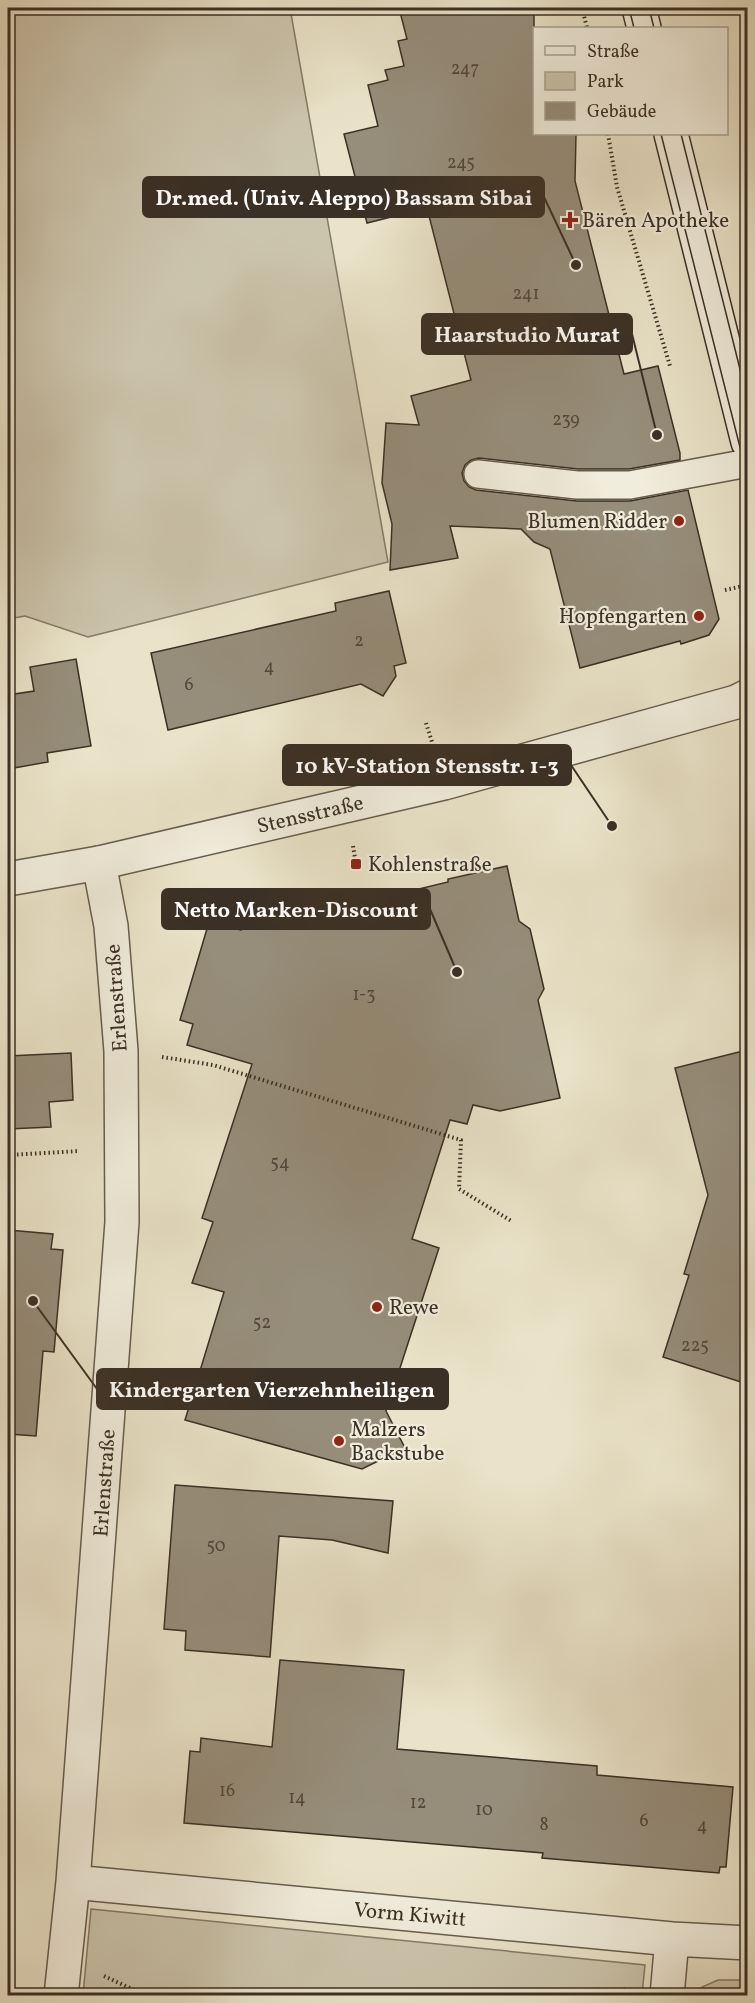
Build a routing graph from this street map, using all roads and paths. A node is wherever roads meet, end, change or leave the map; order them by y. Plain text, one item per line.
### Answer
1 (582, 8) edge
2 (639, 8) edge
3 (587, 27) edge
4 (644, 27) edge
5 (608, 135) edge
6 (671, 135) edge
7 (670, 366) dead end
8 (747, 442) edge
9 (747, 463) edge
10 (478, 474) dead end
11 (747, 585) edge
12 (725, 590) dead end
13 (747, 696) edge
14 (426, 723) dead end
15 (432, 742) dead end
16 (99, 863) junction
17 (8, 879) edge
18 (121, 1051) junction
19 (122, 1148) junction
20 (8, 1155) edge
21 (513, 1222) dead end
22 (73, 1882) junction
23 (672, 1939) junction
24 (747, 1943) edge
25 (61, 1995) edge
26 (667, 1995) edge

1 - 3 path
2 - 4 street
5 - 7 path
6 - 8 street
9 - 10 lane
11 - 12 path
13 - 16 street, Stensstraße
14 - 15 path
16 - 17 street, Stensstraße
16 - 18 street, Erlenstraße
18 - 19 street, Erlenstraße
18 - 21 path
19 - 20 path
19 - 22 street, Erlenstraße
22 - 23 street, Vorm Kiwitt
22 - 25 street, Erlenstraße
23 - 24 street, Vorm Kiwitt
23 - 26 street

